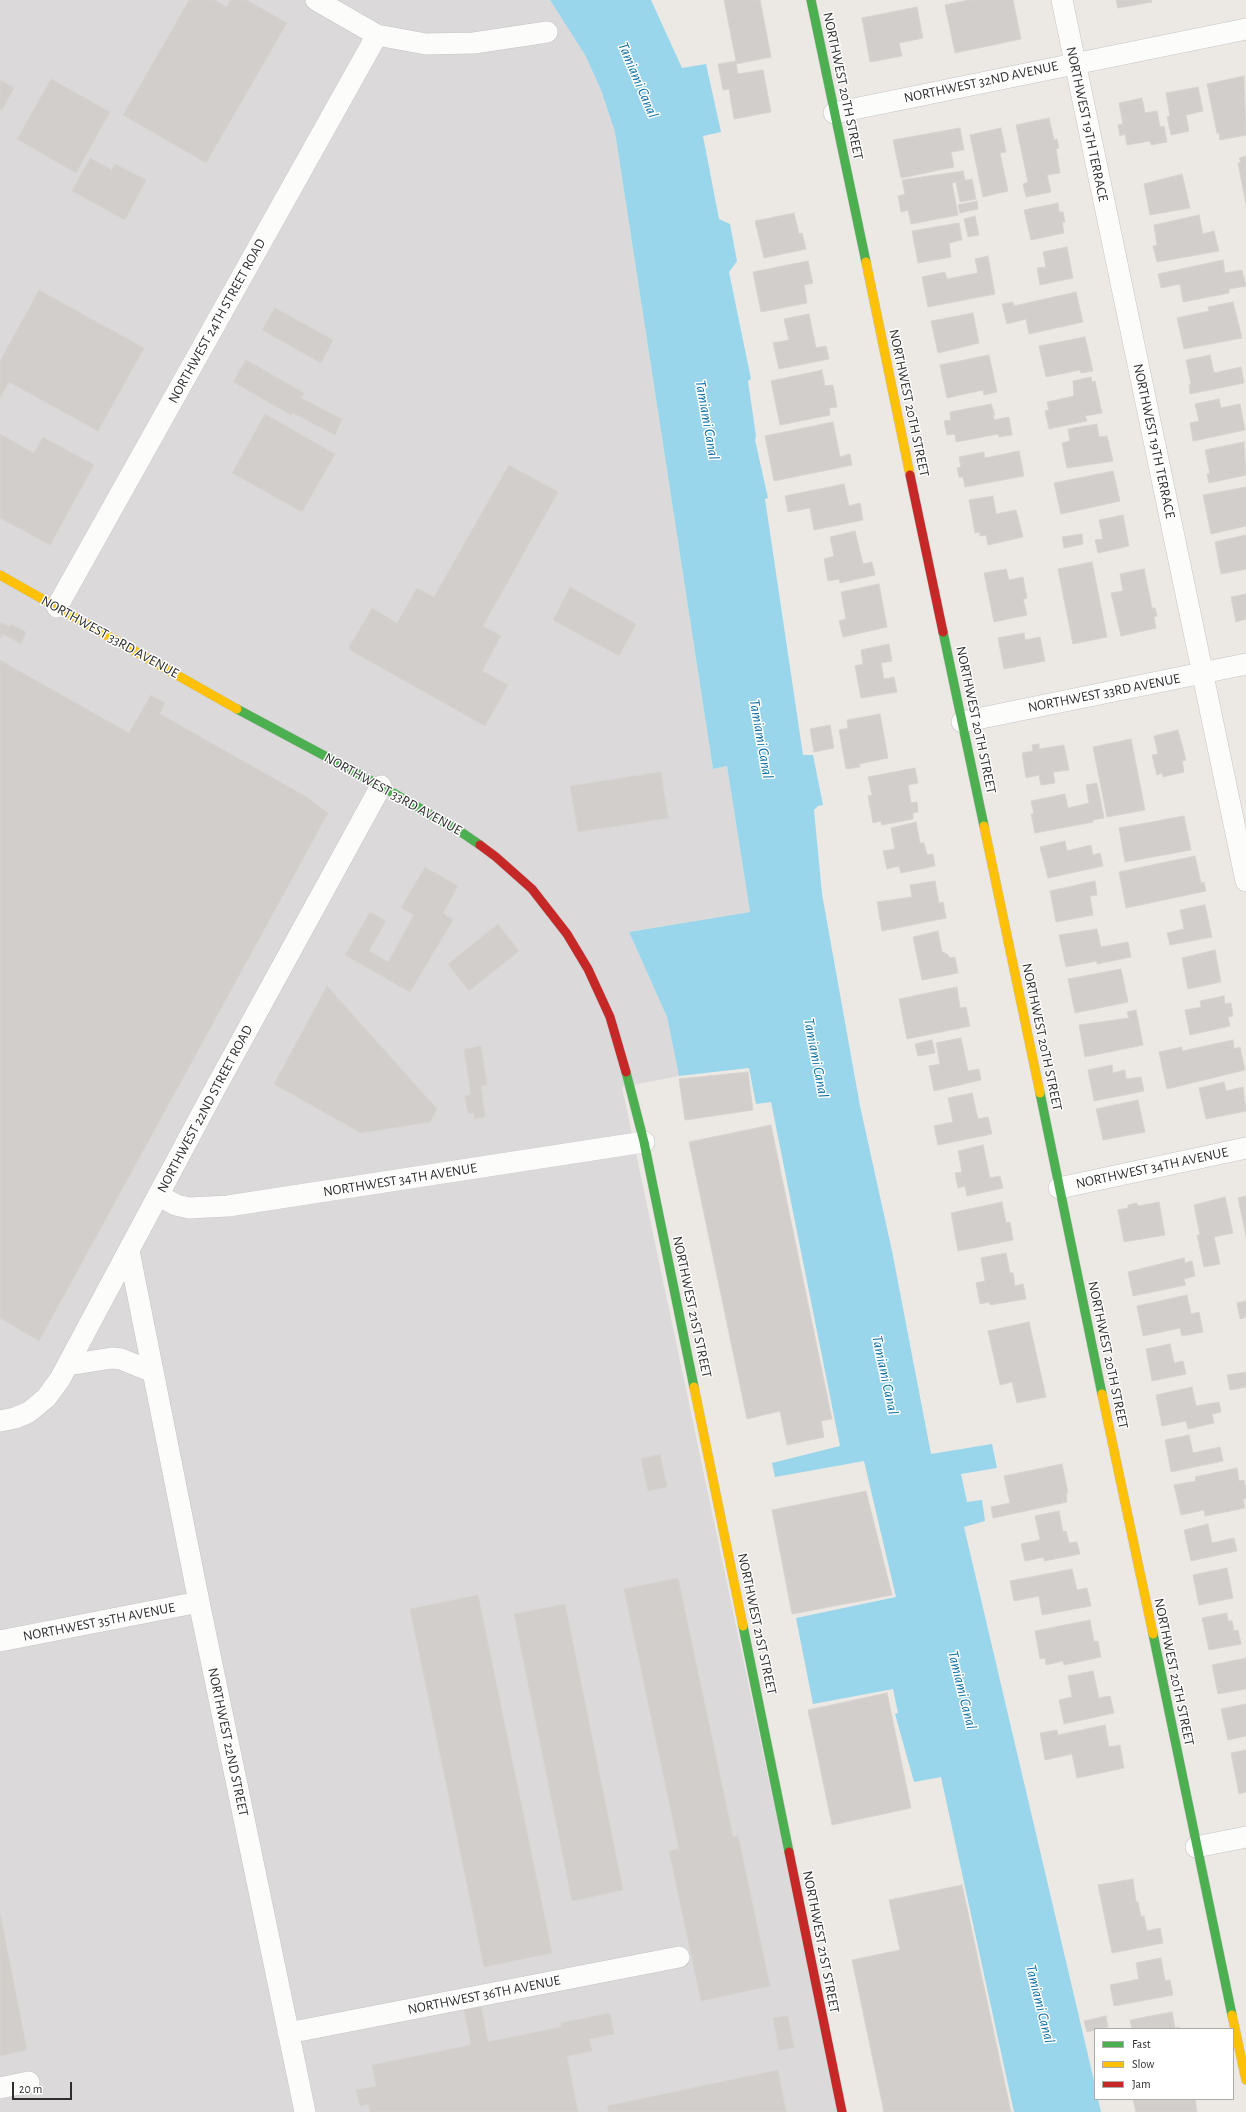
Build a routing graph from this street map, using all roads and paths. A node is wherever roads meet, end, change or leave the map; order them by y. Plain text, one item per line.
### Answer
1 (316, 0) edge
2 (811, 0) edge
3 (1062, 0) edge
4 (1246, 29) edge
5 (547, 32) dead end
6 (377, 35) junction
7 (1074, 63) junction
8 (834, 113) junction
9 (0, 575) edge
10 (57, 608) junction
11 (1246, 664) edge
12 (1203, 673) junction
13 (962, 722) junction
14 (381, 786) junction
15 (1246, 881) edge
16 (644, 1142) junction
17 (1246, 1148) edge
18 (1059, 1188) junction
19 (158, 1195) junction
20 (129, 1251) junction
21 (68, 1365) junction
22 (153, 1372) junction
23 (7, 1420) edge
24 (199, 1602) junction
25 (0, 1642) edge
26 (1246, 1837) edge
27 (1196, 1847) junction
28 (679, 1957) dead end
29 (288, 2033) junction
30 (1246, 2080) edge
31 (29, 2082) dead end
32 (0, 2088) edge
33 (305, 2112) edge
34 (842, 2112) edge

1 - 6 street
2 - 8 street, NORTHWEST 20TH STREET
3 - 7 street, NORTHWEST 19TH TERRACE
4 - 7 street, NORTHWEST 32ND AVENUE
5 - 6 street
6 - 10 street, NORTHWEST 24TH STREET ROAD
7 - 8 street, NORTHWEST 32ND AVENUE
7 - 12 street, NORTHWEST 19TH TERRACE
8 - 13 street, NORTHWEST 20TH STREET
9 - 10 street, NORTHWEST 33RD AVENUE
10 - 14 street, NORTHWEST 33RD AVENUE
11 - 12 street, NORTHWEST 33RD AVENUE
12 - 13 street, NORTHWEST 33RD AVENUE
12 - 15 street, NORTHWEST 19TH TERRACE
13 - 18 street, NORTHWEST 20TH STREET
14 - 16 street, NORTHWEST 33RD AVENUE
14 - 19 street, NORTHWEST 22ND STREET ROAD
16 - 19 street, NORTHWEST 34TH AVENUE
16 - 34 street, NORTHWEST 21ST STREET
17 - 18 street, NORTHWEST 34TH AVENUE
18 - 27 street, NORTHWEST 20TH STREET
19 - 20 street, NORTHWEST 22ND STREET ROAD
20 - 21 street, NORTHWEST 22ND STREET ROAD
20 - 22 street, NORTHWEST 22ND STREET
21 - 22 street
21 - 23 street, NORTHWEST 22ND STREET ROAD
22 - 24 street, NORTHWEST 22ND STREET
24 - 25 street, NORTHWEST 35TH AVENUE
24 - 29 street, NORTHWEST 22ND STREET
26 - 27 street
27 - 30 street, NORTHWEST 20TH STREET
28 - 29 street, NORTHWEST 36TH AVENUE
29 - 33 street, NORTHWEST 22ND STREET
31 - 32 street

